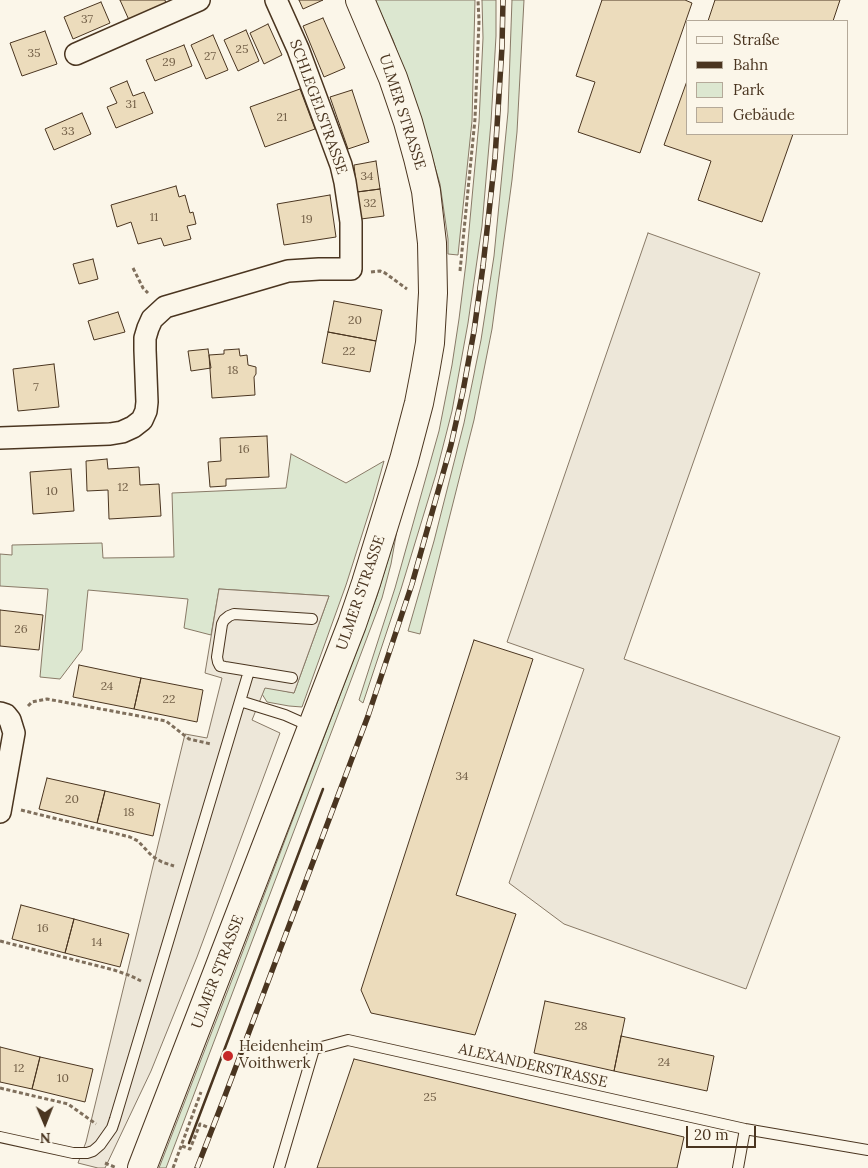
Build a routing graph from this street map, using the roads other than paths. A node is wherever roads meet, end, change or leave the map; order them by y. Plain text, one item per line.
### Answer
1 (199, 0) edge
2 (276, 0) edge
3 (360, 0) edge
4 (76, 54) dead end
5 (0, 438) edge
6 (312, 619) dead end
7 (249, 671) junction
8 (292, 678) dead end
9 (240, 701) junction
10 (5, 716) edge
11 (312, 727) junction
12 (1, 809) edge
13 (745, 1129) junction
14 (0, 1137) edge
15 (868, 1150) edge
16 (142, 1168) edge
17 (279, 1168) edge
18 (738, 1168) edge

1 - 4 street
2 - 5 street, SCHLEGELSTRASSE
3 - 11 main road, ULMER STRASSE
6 - 7 lane
7 - 8 lane
7 - 9 lane
9 - 11 lane
9 - 14 lane
10 - 12 street
11 - 16 main road, ULMER STRASSE
13 - 15 lane, ALEXANDERSTRASSE
13 - 17 lane, ALEXANDERSTRASSE
13 - 18 lane

